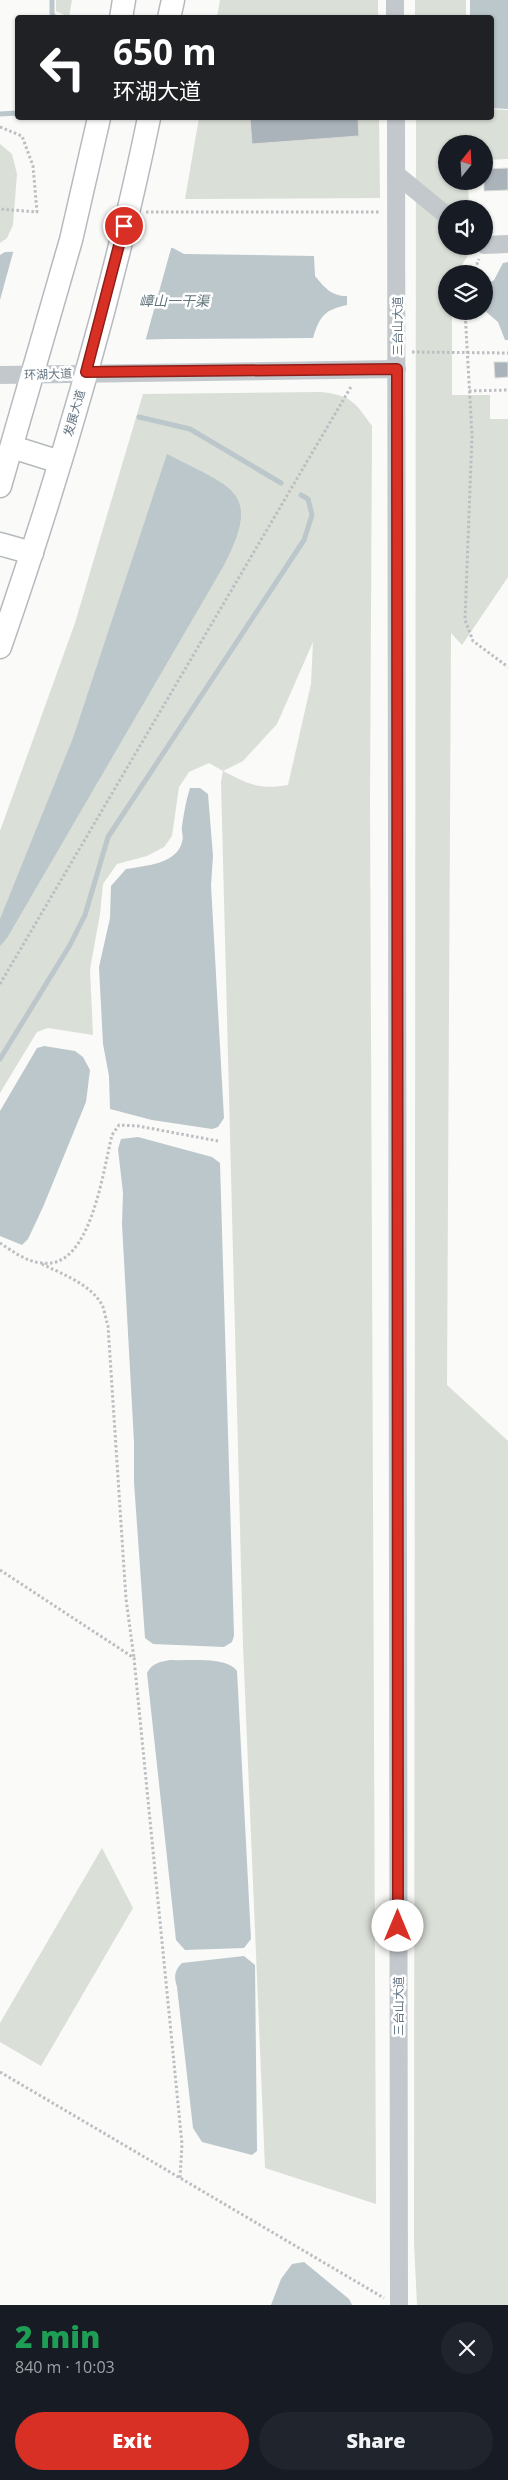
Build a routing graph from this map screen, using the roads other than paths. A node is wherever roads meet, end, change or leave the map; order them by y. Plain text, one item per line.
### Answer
1 (124, 0) edge
2 (173, 0) edge
3 (395, 0) edge
4 (122, 15) edge
5 (170, 15) edge
6 (395, 15) edge
7 (99, 120) edge
8 (149, 120) edge
9 (396, 120) edge
10 (396, 174) junction
11 (438, 208) edge
12 (508, 244) edge
13 (493, 245) edge
14 (397, 360) junction
15 (88, 365) junction
16 (34, 366) junction
17 (0, 375) edge
18 (12, 447) junction
19 (60, 462) junction
20 (0, 486) edge
21 (0, 544) edge
22 (32, 553) junction
23 (0, 646) edge
24 (393, 2303) edge

1 - 4 main road
2 - 5 main road
3 - 6 street
7 - 16 main road
8 - 15 main road, 发展大道
9 - 10 street, 三台山大道
10 - 11 street
10 - 14 street, 三台山大道
12 - 13 street
14 - 15 street, 环湖大道
14 - 24 street, 三台山大道
15 - 16 street, 环湖大道
15 - 19 main road, 发展大道
16 - 17 street, 环湖大道
16 - 18 main road
18 - 19 main road
18 - 20 main road
19 - 22 main road, 发展大道
21 - 22 main road
22 - 23 main road, 发展大道

